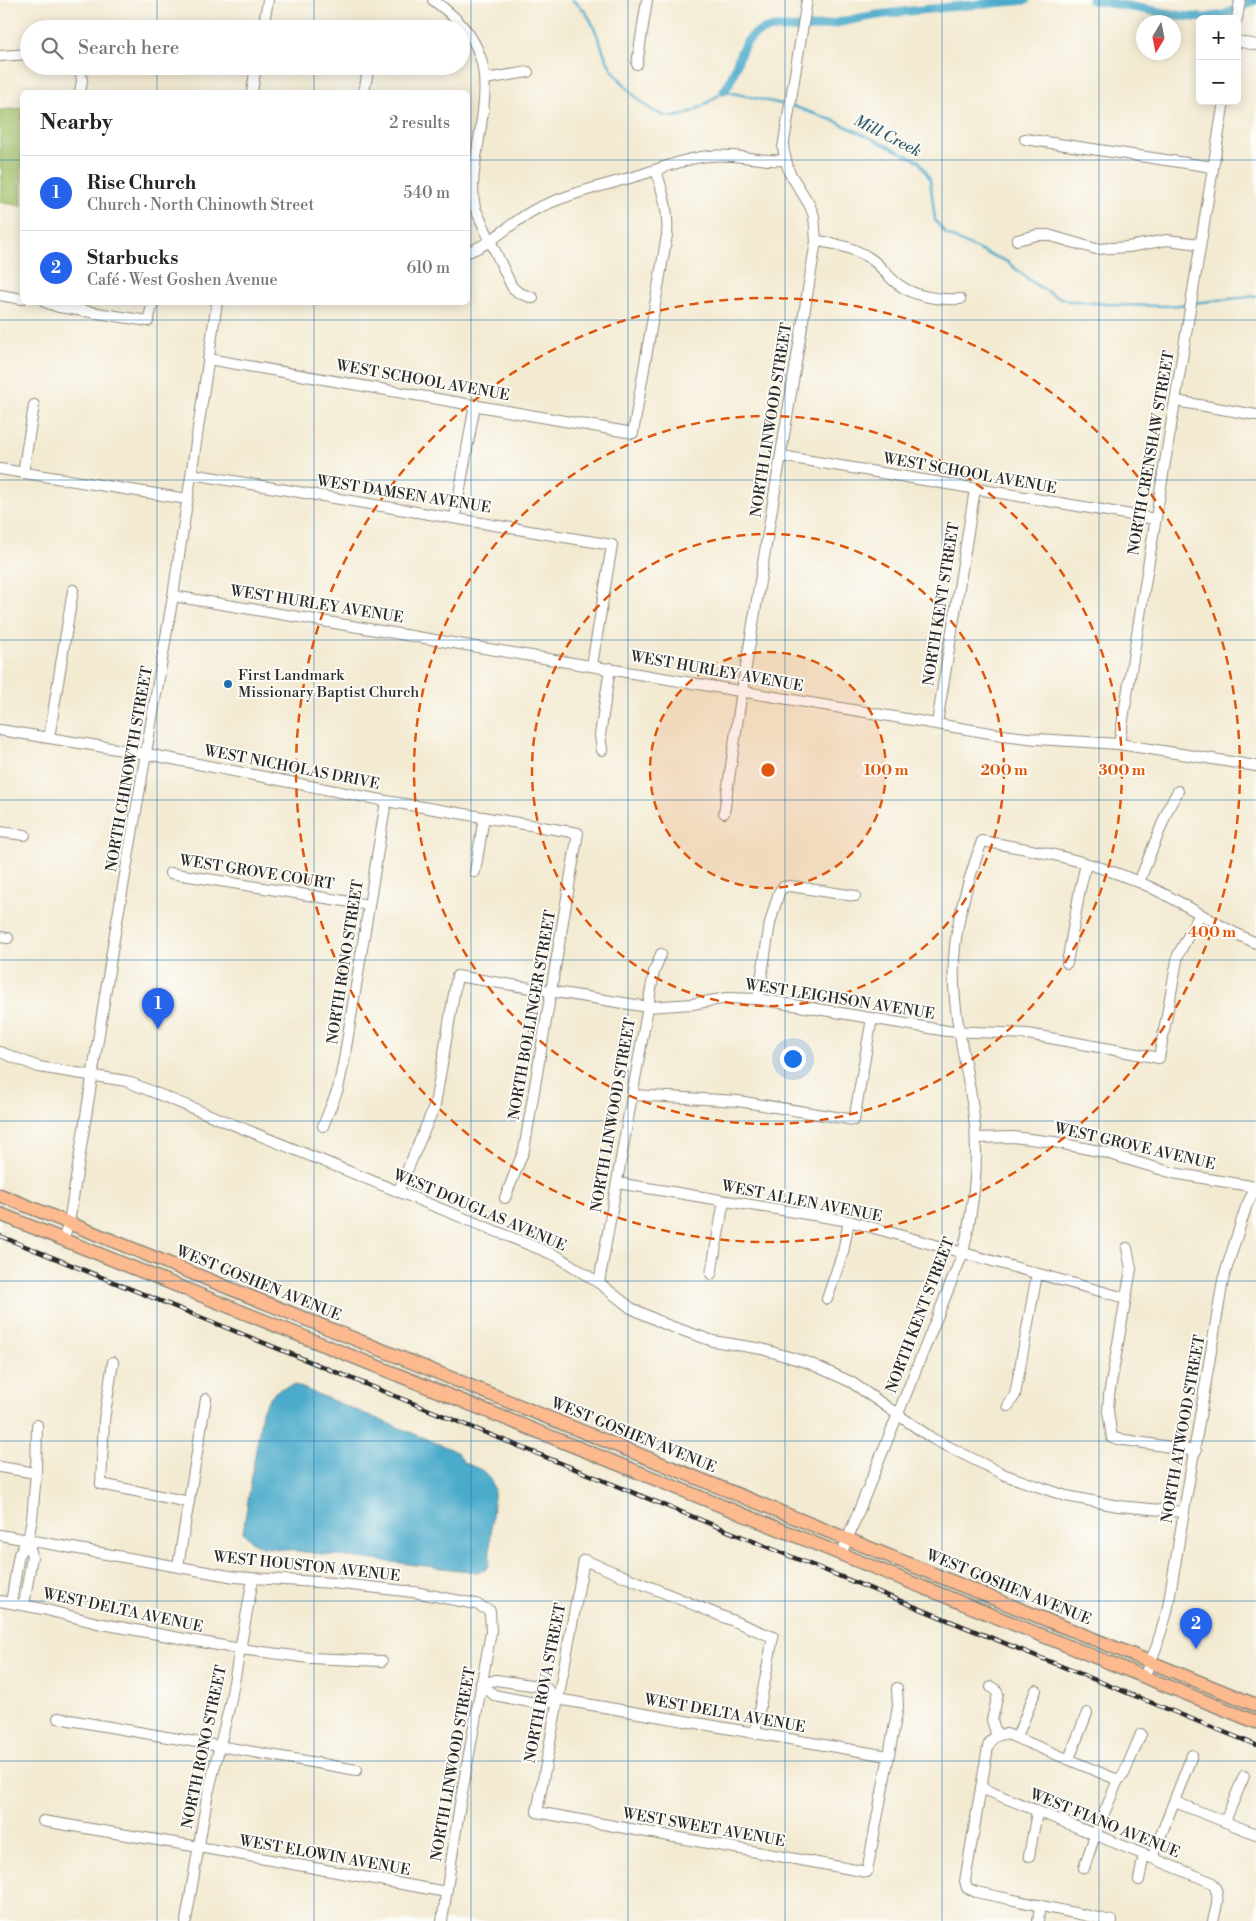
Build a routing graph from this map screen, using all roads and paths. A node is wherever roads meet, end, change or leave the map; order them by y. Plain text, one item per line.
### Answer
1 (268, 0) edge
2 (433, 0) edge
3 (646, 0) edge
4 (807, 0) edge
5 (265, 20) edge
6 (456, 20) edge
7 (470, 37) edge
8 (1241, 43) edge
9 (1256, 45) edge
10 (20, 55) edge
11 (0, 56) edge
12 (637, 64) dead end
13 (528, 72) dead end
14 (81, 75) edge
15 (255, 75) edge
16 (367, 75) edge
17 (485, 80) junction
18 (80, 90) edge
19 (252, 90) edge
20 (364, 90) edge
21 (1223, 105) edge
22 (1025, 139) dead end
23 (785, 160) junction
24 (1213, 167) junction
25 (656, 170) junction
26 (1017, 240) dead end
27 (490, 241) junction
28 (816, 241) junction
29 (1200, 244) junction
30 (470, 251) edge
31 (0, 295) edge
32 (533, 298) dead end
33 (20, 299) edge
34 (960, 299) dead end
35 (52, 305) edge
36 (152, 305) edge
37 (217, 305) edge
38 (208, 359) junction
39 (1176, 401) junction
40 (34, 404) dead end
41 (475, 404) junction
42 (1256, 415) edge
43 (780, 456) junction
44 (0, 469) edge
45 (23, 473) junction
46 (192, 474) junction
47 (976, 489) junction
48 (187, 498) junction
49 (455, 517) junction
50 (1155, 519) junction
51 (73, 590) dead end
52 (173, 596) junction
53 (592, 665) junction
54 (610, 668) junction
55 (742, 691) junction
56 (937, 723) junction
57 (0, 730) edge
58 (48, 738) junction
59 (1119, 744) junction
60 (602, 750) dead end
61 (147, 754) junction
62 (1256, 766) edge
63 (1178, 791) dead end
64 (386, 801) junction
65 (724, 813) dead end
66 (484, 817) junction
67 (0, 832) edge
68 (578, 833) joint
69 (25, 835) dead end
70 (1086, 864) junction
71 (475, 872) dead end
72 (170, 873) dead end
73 (1139, 882) junction
74 (855, 896) dead end
75 (369, 905) junction
76 (1200, 914) junction
77 (1256, 943) edge
78 (661, 954) dead end
79 (1068, 963) dead end
80 (552, 991) junction
81 (758, 999) junction
82 (648, 1007) junction
83 (872, 1018) junction
84 (959, 1032) junction
85 (0, 1052) edge
86 (92, 1076) junction
87 (633, 1095) junction
88 (323, 1126) dead end
89 (976, 1138) junction
90 (616, 1183) junction
91 (1256, 1186) edge
92 (398, 1192) junction
93 (0, 1195) edge
94 (505, 1198) dead end
95 (724, 1201) junction
96 (0, 1214) edge
97 (849, 1221) junction
98 (69, 1223) junction
99 (63, 1239) junction
100 (1127, 1248) dead end
101 (963, 1253) junction
102 (711, 1274) dead end
103 (1037, 1274) junction
104 (599, 1283) junction
105 (1125, 1298) junction
106 (826, 1299) dead end
107 (330, 1347) junction
108 (113, 1362) dead end
109 (426, 1368) junction
110 (206, 1399) dead end
111 (1008, 1406) dead end
112 (898, 1415) junction
113 (37, 1425) dead end
114 (1196, 1452) junction
115 (0, 1467) edge
116 (36, 1473) junction
117 (189, 1502) junction
118 (1184, 1512) junction
119 (0, 1535) edge
120 (847, 1539) junction
121 (28, 1540) junction
122 (841, 1555) junction
123 (178, 1566) junction
124 (253, 1579) junction
125 (0, 1601) edge
126 (11, 1603) junction
127 (24, 1605) junction
128 (490, 1611) joint
129 (240, 1649) junction
130 (382, 1661) dead end
131 (1150, 1662) junction
132 (1144, 1677) junction
133 (481, 1684) junction
134 (522, 1684) junction
135 (897, 1688) dead end
136 (991, 1688) dead end
137 (1036, 1690) dead end
138 (1181, 1692) junction
139 (557, 1699) junction
140 (519, 1700) junction
141 (1256, 1705) edge
142 (1087, 1713) dead end
143 (1256, 1715) edge
144 (58, 1718) dead end
145 (1256, 1722) edge
146 (755, 1733) junction
147 (1141, 1734) dead end
148 (999, 1735) junction
149 (1017, 1737) junction
150 (220, 1746) junction
151 (1192, 1755) dead end
152 (888, 1756) junction
153 (1069, 1758) junction
154 (357, 1770) dead end
155 (1244, 1776) dead end
156 (1118, 1780) junction
157 (981, 1788) junction
158 (1175, 1802) junction
159 (537, 1812) joint
160 (1037, 1812) junction
161 (43, 1821) dead end
162 (1225, 1821) junction
163 (1256, 1834) edge
164 (1095, 1835) junction
165 (199, 1847) junction
166 (1029, 1856) dead end
167 (1148, 1856) junction
168 (1084, 1868) dead end
169 (1139, 1880) dead end
170 (446, 1892) junction
171 (1040, 1905) junction
172 (1094, 1919) edge
173 (186, 1921) edge
174 (442, 1921) edge
175 (1038, 1921) edge
176 (1112, 1921) edge
177 (1213, 1921) edge

1 - 5 street
2 - 6 street
3 - 12 street
4 - 23 street
7 - 17 street
8 - 9 street
10 - 11 street
13 - 17 street
14 - 18 street
15 - 19 street
16 - 20 street
17 - 27 street
21 - 24 street, NORTH CRENSHAW STREET
22 - 24 street
23 - 25 street
23 - 28 street, NORTH LINWOOD STREET
24 - 29 street, NORTH CRENSHAW STREET
25 - 27 street
25 - 41 street, WEST SCHOOL AVENUE
26 - 29 street
27 - 30 street
27 - 32 street
28 - 34 street
28 - 43 street, NORTH LINWOOD STREET
29 - 39 street, NORTH CRENSHAW STREET
31 - 33 street
35 - 36 street
37 - 38 street, NORTH CHINOWTH STREET
38 - 41 street, WEST SCHOOL AVENUE
38 - 46 street, NORTH CHINOWTH STREET
39 - 42 street
39 - 50 street, NORTH CRENSHAW STREET
40 - 45 street
41 - 49 street
43 - 47 street, WEST SCHOOL AVENUE
43 - 55 street, NORTH LINWOOD STREET
44 - 45 street
45 - 48 street
46 - 48 street, NORTH CHINOWTH STREET
46 - 49 street, WEST DAMSEN AVENUE
47 - 50 street, WEST SCHOOL AVENUE
47 - 56 street, NORTH KENT STREET
48 - 52 street, NORTH CHINOWTH STREET
49 - 53 street, WEST DAMSEN AVENUE
50 - 59 street, NORTH CRENSHAW STREET
51 - 58 street
52 - 53 street, WEST HURLEY AVENUE
52 - 61 street, NORTH CHINOWTH STREET
53 - 54 street, WEST HURLEY AVENUE
54 - 55 street, WEST HURLEY AVENUE
54 - 60 street
55 - 56 street, WEST HURLEY AVENUE
55 - 65 street
56 - 59 street, WEST HURLEY AVENUE
57 - 58 street, WEST NICHOLAS DRIVE
58 - 61 street, WEST NICHOLAS DRIVE
59 - 62 street, WEST HURLEY AVENUE
61 - 64 street, WEST NICHOLAS DRIVE
61 - 86 street, NORTH CHINOWTH STREET
63 - 73 street
64 - 66 street, WEST NICHOLAS DRIVE
64 - 75 street, NORTH RONO STREET
66 - 68 street, WEST NICHOLAS DRIVE
66 - 71 street
67 - 69 street
68 - 80 street, NORTH BOLLINGER STREET
70 - 73 street
70 - 79 street
70 - 84 street, NORTH KENT STREET
72 - 75 street, WEST GROVE COURT
73 - 76 street
74 - 81 street
75 - 88 street, NORTH RONO STREET
76 - 77 street
76 - 84 street, WEST LEIGHSON AVENUE
78 - 82 street, NORTH LINWOOD STREET
80 - 82 street, WEST LEIGHSON AVENUE
80 - 92 street, WEST LEIGHSON AVENUE
80 - 94 street, NORTH BOLLINGER STREET
81 - 82 street, WEST LEIGHSON AVENUE
81 - 83 street, WEST LEIGHSON AVENUE
82 - 87 street, NORTH LINWOOD STREET
83 - 84 street, WEST LEIGHSON AVENUE
83 - 87 street
84 - 89 street, NORTH KENT STREET
85 - 86 street, WEST DOUGLAS AVENUE
86 - 92 street, WEST DOUGLAS AVENUE
86 - 98 street, NORTH CHINOWTH STREET
87 - 90 street, NORTH LINWOOD STREET
89 - 91 street, WEST GROVE AVENUE
89 - 101 street, NORTH KENT STREET
90 - 95 street, WEST ALLEN AVENUE
90 - 104 street, NORTH LINWOOD STREET
91 - 114 street, NORTH ATWOOD STREET
92 - 104 street, WEST DOUGLAS AVENUE
93 - 98 main road, WEST GOSHEN AVENUE
95 - 97 street, WEST ALLEN AVENUE
95 - 102 street
96 - 99 main road
97 - 101 street, WEST ALLEN AVENUE
97 - 106 street
98 - 99 street, NORTH CHINOWTH STREET
98 - 109 main road, WEST GOSHEN AVENUE
99 - 107 main road
100 - 105 street
101 - 103 street, WEST ALLEN AVENUE
101 - 112 street, NORTH KENT STREET
103 - 105 street, WEST ALLEN AVENUE
103 - 111 street
104 - 112 street, WEST DOUGLAS AVENUE
105 - 114 street
107 - 109 main road
107 - 122 main road
108 - 117 street
109 - 120 main road, WEST GOSHEN AVENUE
110 - 117 street
112 - 118 street, WEST DOUGLAS AVENUE
112 - 120 street, NORTH KENT STREET
113 - 116 street
114 - 118 street, NORTH ATWOOD STREET
115 - 116 street
116 - 121 street
117 - 123 street
118 - 131 street, NORTH ATWOOD STREET
119 - 121 street, WEST HOUSTON AVENUE
120 - 122 street, NORTH KENT STREET
120 - 131 main road, WEST GOSHEN AVENUE
121 - 123 street, WEST HOUSTON AVENUE
121 - 126 street
121 - 127 street
122 - 132 main road
123 - 124 street, WEST HOUSTON AVENUE
124 - 128 street, WEST HOUSTON AVENUE
124 - 129 street, NORTH RONO STREET
125 - 126 street, WEST DELTA AVENUE
126 - 127 street, WEST DELTA AVENUE
127 - 129 street, WEST DELTA AVENUE
128 - 133 street, NORTH LINWOOD STREET
129 - 130 street, WEST DELTA AVENUE
129 - 150 street, NORTH RONO STREET
131 - 132 street, NORTH ATWOOD STREET
131 - 141 main road, WEST GOSHEN AVENUE
132 - 138 main road
133 - 134 street, WEST DELTA AVENUE
133 - 140 street, WEST DELTA AVENUE
133 - 170 street, NORTH LINWOOD STREET
134 - 139 street, WEST DELTA AVENUE
134 - 140 street
135 - 152 street
136 - 148 street
137 - 149 street
138 - 143 main road
138 - 145 main road
139 - 140 street, WEST DELTA AVENUE
139 - 146 street, WEST DELTA AVENUE
139 - 146 street, NORTH ROVA STREET
139 - 159 street, NORTH ROVA STREET
142 - 153 street
144 - 150 street
146 - 152 street, WEST DELTA AVENUE
147 - 156 street
148 - 149 street
148 - 157 street
149 - 153 street
150 - 154 street
150 - 165 street, NORTH RONO STREET
151 - 158 street
152 - 159 street, WEST SWEET AVENUE
153 - 156 street
155 - 162 street
156 - 164 street
157 - 160 street, WEST FIANO AVENUE
157 - 171 street
158 - 162 street
158 - 167 street
160 - 164 street, WEST FIANO AVENUE
160 - 166 street
161 - 165 street, WEST ELOWIN AVENUE
162 - 163 street
164 - 167 street, WEST FIANO AVENUE
164 - 168 street
165 - 170 street, WEST ELOWIN AVENUE
165 - 173 street, NORTH RONO STREET
167 - 169 street
167 - 177 street, WEST FIANO AVENUE
170 - 174 street, NORTH LINWOOD STREET
171 - 172 street
171 - 175 street
172 - 176 street

